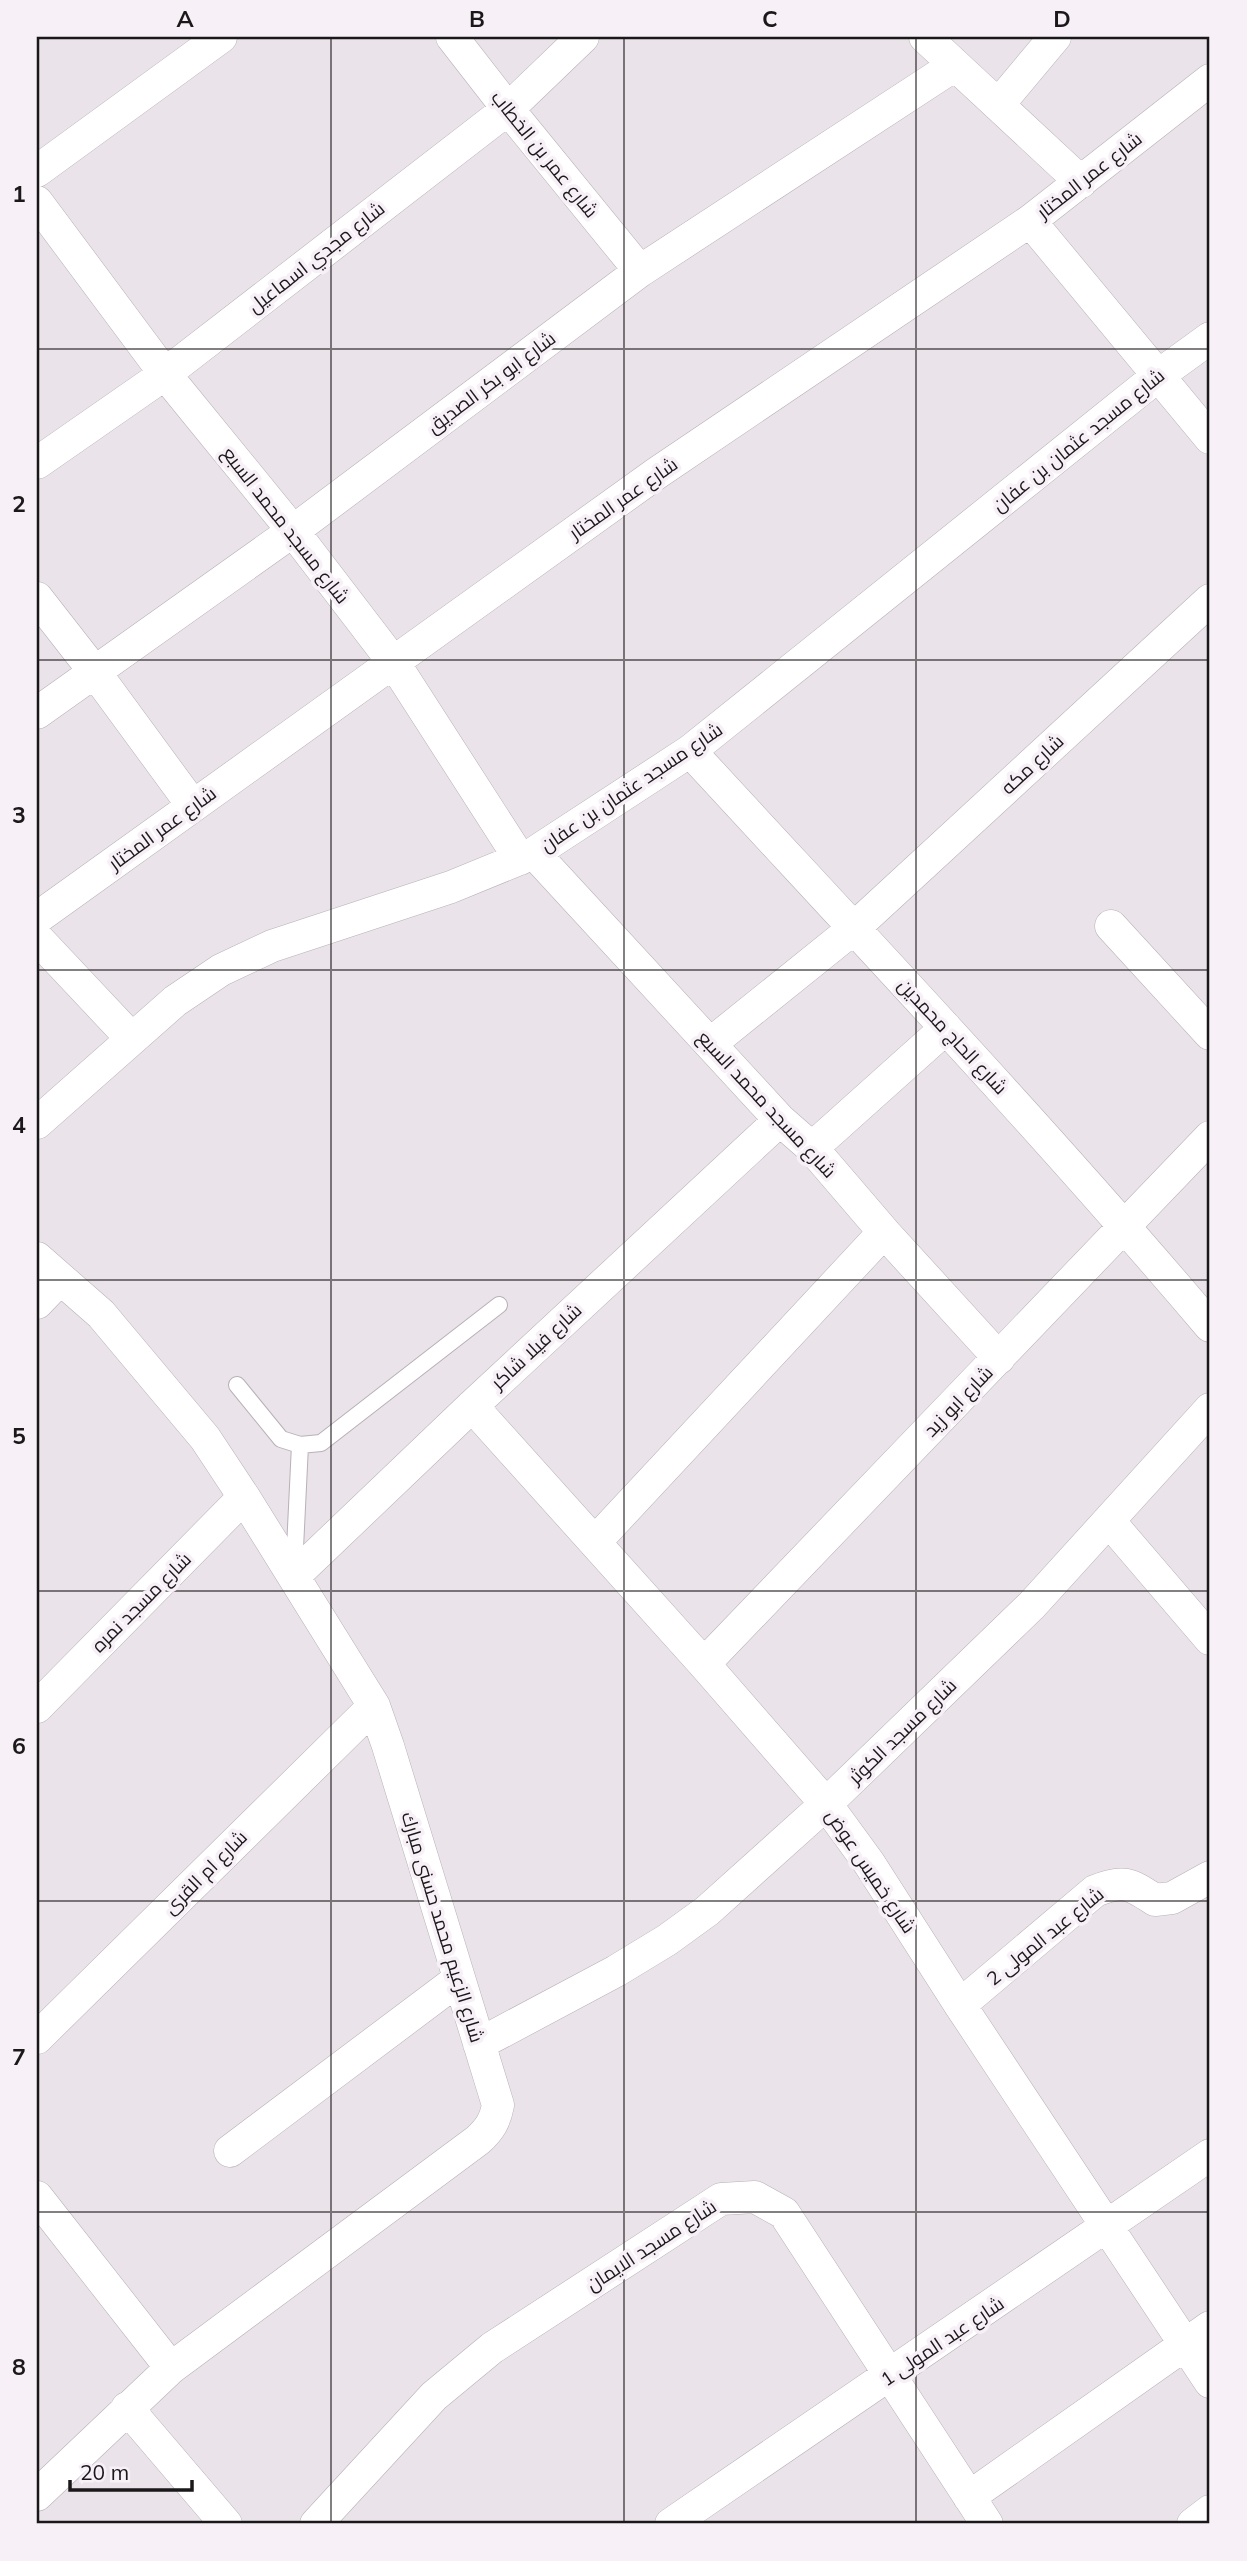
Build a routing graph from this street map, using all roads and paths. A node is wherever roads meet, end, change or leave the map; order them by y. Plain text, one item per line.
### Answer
1 (221, 37) edge
2 (452, 37) edge
3 (583, 37) edge
4 (925, 37) edge
5 (1055, 37) edge
6 (955, 65) junction
7 (1209, 84) edge
8 (998, 106) junction
9 (508, 109) junction
10 (37, 171) edge
11 (1081, 182) junction
12 (37, 202) edge
13 (1030, 221) junction
14 (640, 271) junction
15 (1210, 338) edge
16 (165, 374) junction
17 (1158, 375) junction
18 (1210, 438) edge
19 (37, 463) edge
20 (293, 531) junction
21 (37, 598) edge
22 (1210, 600) edge
23 (394, 663) junction
24 (94, 671) junction
25 (37, 713) edge
26 (690, 751) junction
27 (193, 806) junction
28 (527, 856) junction
29 (37, 918) edge
30 (1111, 926) dead end
31 (853, 929) junction
32 (37, 938) edge
33 (946, 1028) junction
34 (1210, 1034) edge
35 (132, 1039) junction
36 (710, 1044) junction
37 (780, 1120) junction
38 (37, 1123) edge
39 (1210, 1137) edge
40 (812, 1148) junction
41 (1126, 1226) junction
42 (884, 1232) junction
43 (37, 1258) edge
44 (60, 1279) junction
45 (37, 1303) edge
46 (499, 1305) dead end
47 (1210, 1326) edge
48 (999, 1358) junction
49 (237, 1385) dead end
50 (472, 1406) junction
51 (1210, 1409) edge
52 (300, 1446) junction
53 (244, 1497) junction
54 (1109, 1521) junction
55 (595, 1542) junction
56 (294, 1576) junction
57 (1210, 1639) edge
58 (704, 1664) junction
59 (374, 1706) junction
60 (37, 1707) edge
61 (826, 1804) junction
62 (1210, 1877) edge
63 (459, 1979) junction
64 (960, 2005) junction
65 (37, 2038) edge
66 (479, 2044) junction
67 (230, 2151) dead end
68 (1210, 2155) edge
69 (37, 2197) edge
70 (1109, 2227) junction
71 (1198, 2335) edge
72 (171, 2368) junction
73 (890, 2376) junction
74 (1210, 2382) edge
75 (127, 2408) junction
76 (37, 2495) edge
77 (969, 2497) junction
78 (1210, 2511) edge
79 (226, 2524) edge
80 (316, 2524) edge
81 (671, 2524) edge
82 (987, 2524) edge
83 (1192, 2524) edge

1 - 10 street
2 - 9 street, شارع عمر بن الخطاب
3 - 9 street, شارع مجدي اسماعيل
4 - 6 street
5 - 8 street
6 - 8 street
6 - 14 street, شارع ابو بكر الصديق
7 - 11 street, شارع عمر المختار
8 - 11 street
9 - 14 street, شارع عمر بن الخطاب
9 - 16 street, شارع مجدي اسماعيل
11 - 13 street, شارع عمر المختار
12 - 16 street, شارع مسجد محمد السبع
13 - 17 street
13 - 23 street, شارع عمر المختار
14 - 20 street, شارع ابو بكر الصديق
15 - 17 street, شارع مسجد عثمان بن عفان
16 - 19 street, شارع مجدي اسماعيل
16 - 20 street, شارع مسجد محمد السبع
17 - 18 street
17 - 26 street, شارع مسجد عثمان بن عفان
20 - 23 street, شارع مسجد محمد السبع
20 - 24 street, شارع ابو بكر الصديق
21 - 24 street
22 - 31 street, شارع مكه
23 - 27 street, شارع عمر المختار
23 - 28 street, شارع مسجد محمد السبع
24 - 25 street, شارع ابو بكر الصديق
24 - 27 street
26 - 28 street, شارع مسجد عثمان بن عفان
26 - 31 street, شارع الحاج محمدين
27 - 29 street, شارع عمر المختار
28 - 35 street, شارع مسجد عثمان بن عفان
28 - 36 street, شارع مسجد محمد السبع
30 - 34 street
31 - 33 street, شارع الحاج محمدين
31 - 36 street, شارع مكه
32 - 35 street
33 - 40 street
33 - 41 street, شارع الحاج محمدين
35 - 38 street, شارع مسجد عثمان بن عفان
36 - 37 street, شارع مسجد محمد السبع
37 - 40 street, شارع مسجد محمد السبع
37 - 50 street, شارع فيلا شاكر
39 - 41 street, شارع ابو زيد
40 - 42 street, شارع مسجد محمد السبع
41 - 47 street, شارع الحاج محمدين
41 - 48 street, شارع ابو زيد
42 - 48 street, شارع مسجد محمد السبع
42 - 55 street
43 - 44 street, شارع الزعيم محمد حسنى مبارك
44 - 45 street
44 - 53 street, شارع الزعيم محمد حسنى مبارك
46 - 52 lane
48 - 58 street, شارع ابو زيد
49 - 52 lane
50 - 55 street, شارع خميس عوض
50 - 56 street, شارع فيلا شاكر
51 - 54 street, شارع مسجد الكوثر
52 - 56 lane
53 - 56 street, شارع الزعيم محمد حسنى مبارك
53 - 60 street, شارع مسجد نمره
54 - 57 street
54 - 61 street, شارع مسجد الكوثر
55 - 58 street, شارع خميس عوض
56 - 59 street, شارع الزعيم محمد حسنى مبارك
58 - 61 street, شارع خميس عوض
59 - 63 street, شارع الزعيم محمد حسنى مبارك
59 - 65 street, شارع ام القرى
61 - 64 street, شارع خميس عوض
61 - 66 street, شارع مسجد الكوثر
62 - 64 street, شارع عبد المولى 2
63 - 66 street, شارع الزعيم محمد حسنى مبارك
63 - 67 street
64 - 70 street, شارع خميس عوض
66 - 72 street, شارع الزعيم محمد حسنى مبارك
68 - 70 street, شارع عبد المولى 1
69 - 72 street
70 - 71 street, شارع خميس عوض
70 - 73 street, شارع عبد المولى 1
71 - 74 street, شارع خميس عوض
71 - 77 street
72 - 75 street, شارع الزعيم محمد حسنى مبارك
73 - 77 street, شارع مسجد الايمان
73 - 80 street, شارع مسجد الايمان
73 - 81 street, شارع عبد المولى 1
75 - 76 street, شارع الزعيم محمد حسنى مبارك
75 - 79 street
77 - 82 street, شارع مسجد الايمان
78 - 83 street

